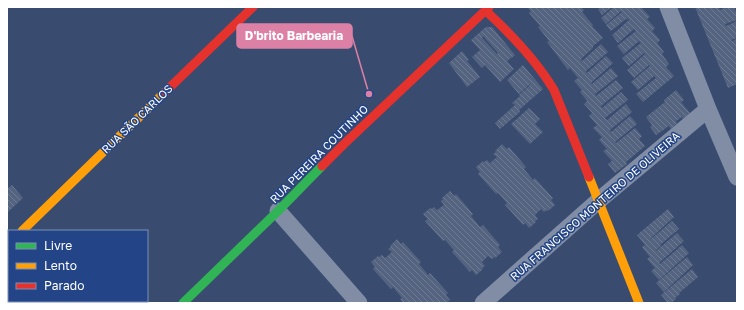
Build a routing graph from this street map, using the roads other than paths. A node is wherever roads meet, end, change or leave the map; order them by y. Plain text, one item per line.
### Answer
1 (253, 7) edge
2 (668, 7) edge
3 (488, 9) edge
4 (708, 109) junction
5 (737, 177) edge
6 (598, 201) junction
7 (278, 211) junction
8 (23, 230) edge
9 (182, 303) edge
10 (359, 303) edge
11 (484, 303) edge
12 (640, 303) edge

1 - 8 street, RUA SÃO CARLOS
2 - 4 street
3 - 6 street
3 - 7 street, RUA PEREIRA COUTINHO
4 - 5 street
4 - 6 street, RUA FRANCISCO MONTEIRO DE OLIVEIRA
6 - 11 street, RUA FRANCISCO MONTEIRO DE OLIVEIRA
6 - 12 street
7 - 9 street, RUA PEREIRA COUTINHO
7 - 10 street

